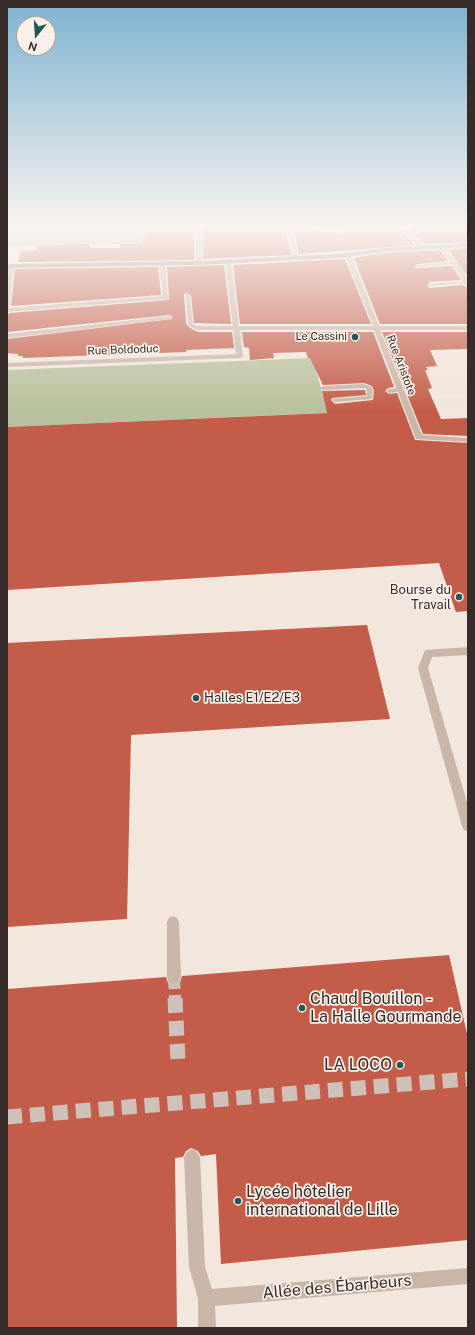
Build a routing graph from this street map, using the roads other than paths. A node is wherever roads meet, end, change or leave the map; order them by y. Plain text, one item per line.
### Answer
1 (8, 286) edge
2 (165, 286) edge
3 (231, 286) edge
4 (360, 286) edge
5 (188, 295) dead end
6 (7, 307) edge
7 (7, 310) edge
8 (169, 318) dead end
9 (236, 328) junction
10 (376, 328) junction
11 (468, 328) edge
12 (7, 336) edge
13 (7, 365) edge
14 (323, 388) dead end
15 (400, 390) junction
16 (389, 391) dead end
17 (335, 400) dead end
18 (468, 440) edge
19 (468, 651) edge
20 (468, 826) edge
21 (173, 922) dead end
22 (174, 976) tunnel mouth
23 (192, 1157) dead end
24 (468, 1276) edge
25 (206, 1298) junction
26 (207, 1328) edge

1 - 6 street
2 - 7 street
3 - 9 street
4 - 10 street, Rue Aristote
5 - 9 lane
8 - 12 street
9 - 10 street
9 - 13 street, Rue Boldoduc
10 - 11 street
10 - 15 street, Rue Aristote
14 - 17 lane
15 - 16 lane
15 - 18 street, Rue Aristote
19 - 20 street
21 - 22 street
23 - 25 street
24 - 25 street, Allée des Ébarbeurs
25 - 26 street

